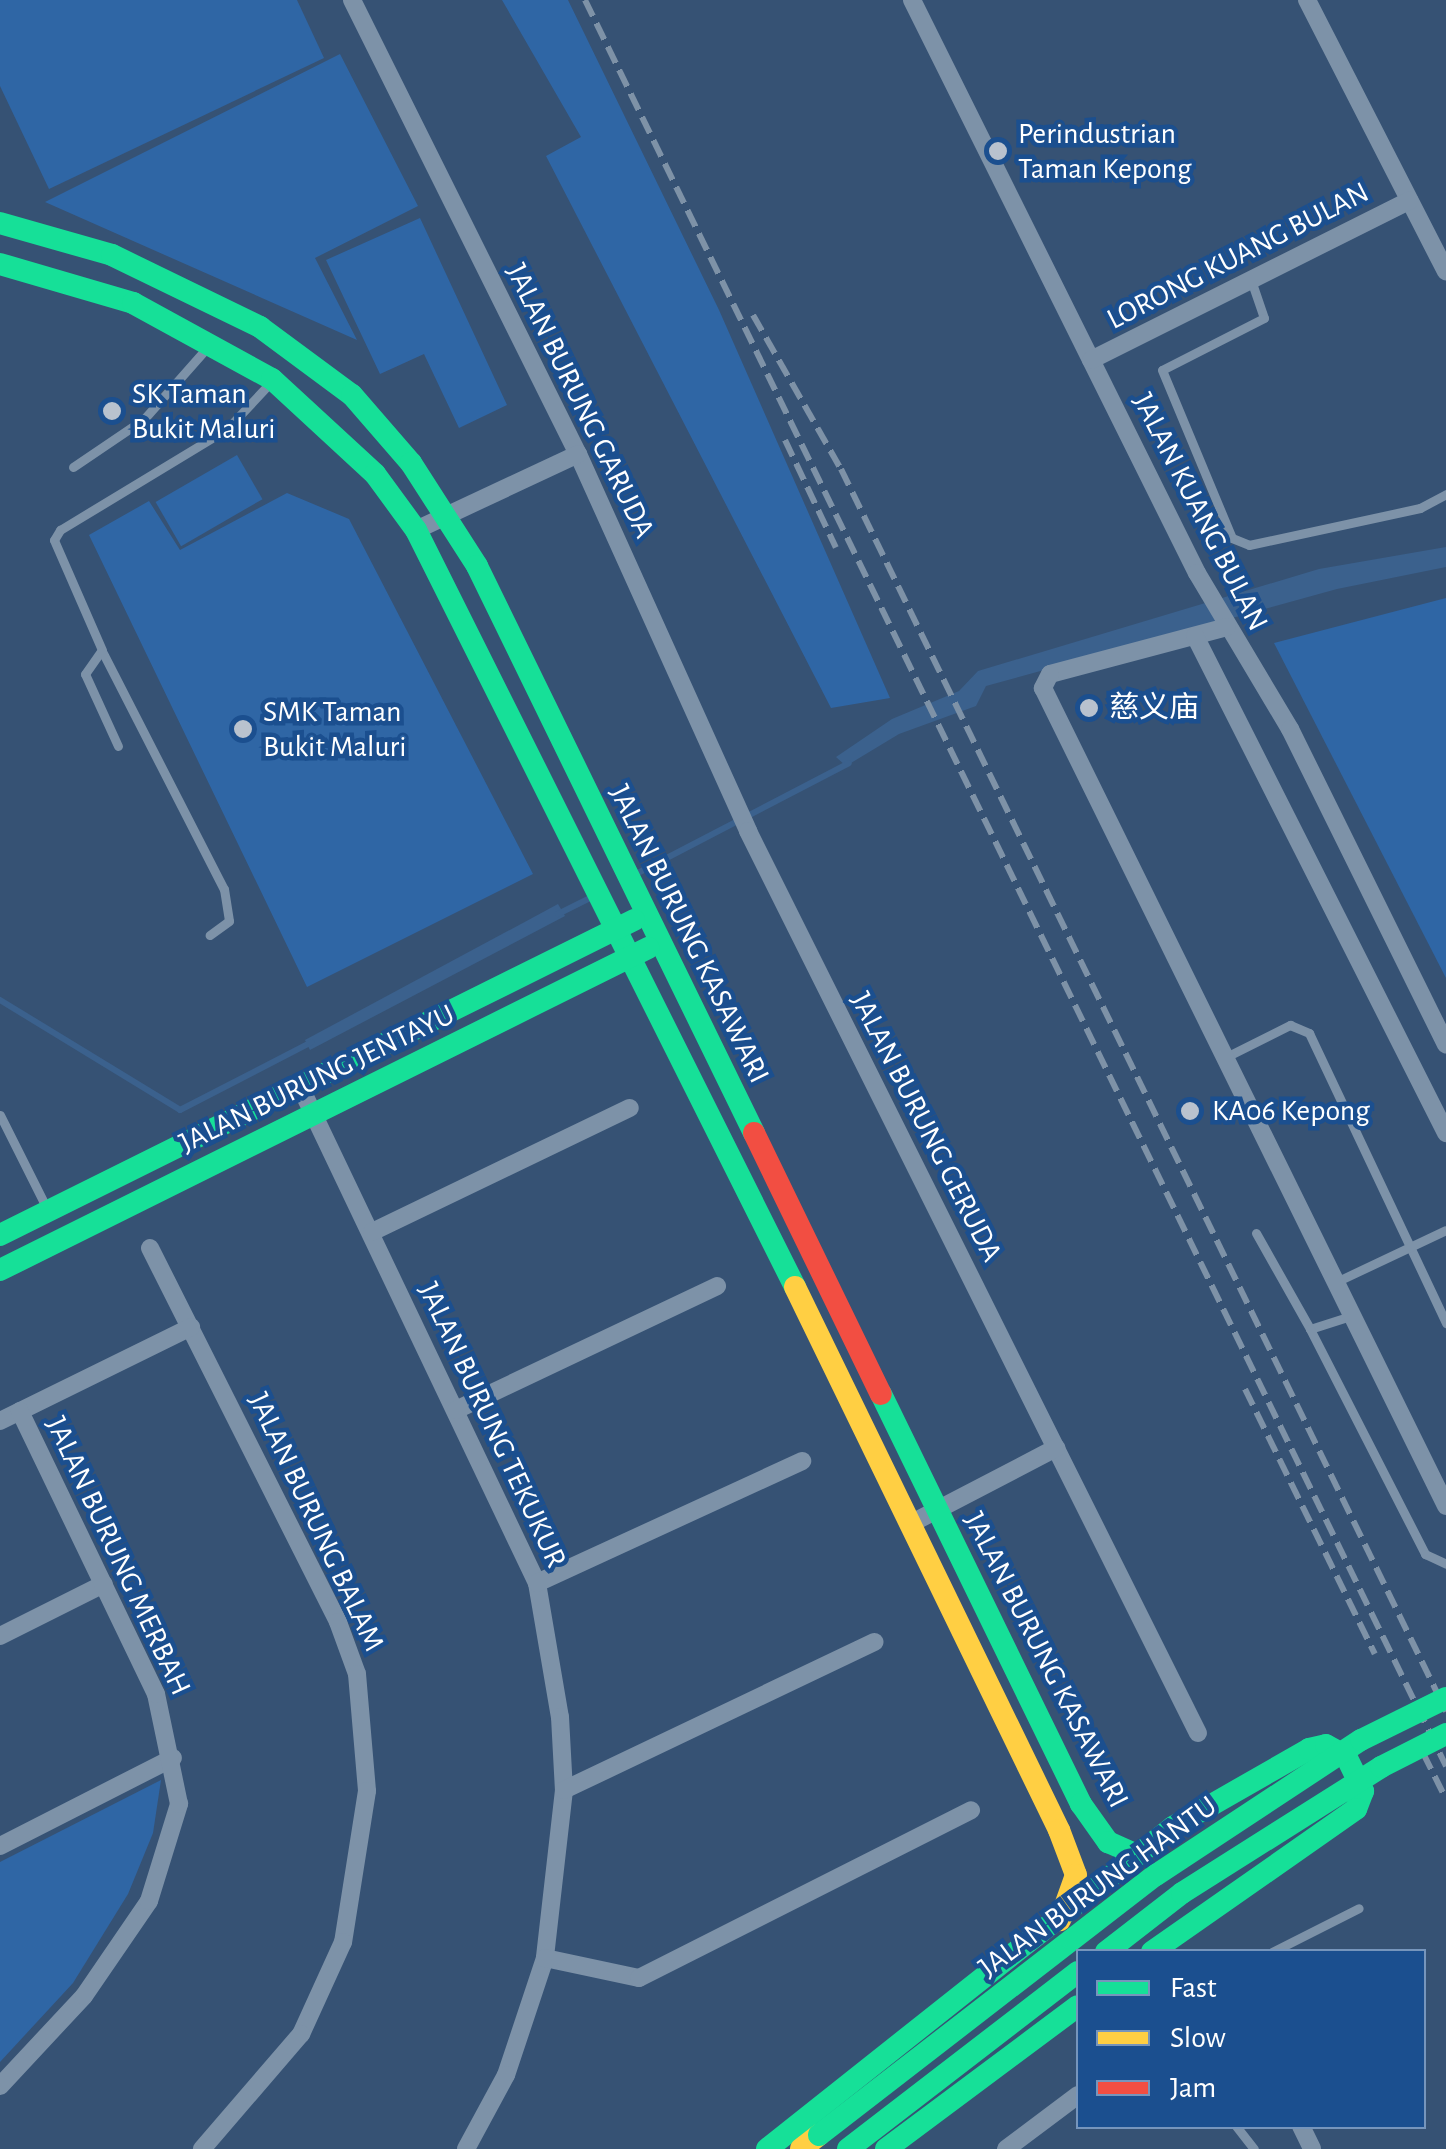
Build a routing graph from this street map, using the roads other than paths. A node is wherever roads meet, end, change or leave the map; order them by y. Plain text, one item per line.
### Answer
1 (352, 0) edge
2 (912, 0) edge
3 (1307, 0) edge
4 (1409, 201) junction
5 (0, 224) edge
6 (0, 264) edge
7 (1446, 272) edge
8 (1250, 280) junction
9 (210, 342) junction
10 (1091, 360) junction
11 (272, 380) junction
12 (578, 454) junction
13 (73, 466) dead end
14 (1446, 494) edge
15 (448, 516) junction
16 (416, 530) junction
17 (1227, 627) junction
18 (1196, 636) junction
19 (102, 650) junction
20 (118, 746) dead end
21 (748, 831) joint
22 (647, 912) junction
23 (619, 928) junction
24 (210, 935) dead end
25 (661, 940) junction
26 (633, 956) junction
27 (1446, 1045) edge
28 (1226, 1057) junction
29 (300, 1086) junction
30 (630, 1108) dead end
31 (314, 1114) junction
32 (0, 1115) edge
33 (1446, 1133) edge
34 (48, 1211) junction
35 (1446, 1230) edge
36 (372, 1232) junction
37 (1256, 1233) dead end
38 (0, 1235) edge
39 (1410, 1247) junction
40 (150, 1248) dead end
41 (0, 1270) edge
42 (1338, 1281) junction
43 (717, 1286) dead end
44 (1354, 1314) junction
45 (1446, 1323) edge
46 (191, 1327) junction
47 (1310, 1329) junction
48 (456, 1410) junction
49 (20, 1411) junction
50 (0, 1421) edge
51 (1056, 1448) junction
52 (802, 1461) dead end
53 (1446, 1506) edge
54 (937, 1511) junction
55 (910, 1524) junction
56 (1446, 1564) edge
57 (537, 1583) junction
58 (104, 1584) junction
59 (0, 1636) edge
60 (874, 1642) dead end
61 (1446, 1698) edge
62 (1198, 1733) dead end
63 (1446, 1734) edge
64 (173, 1758) junction
65 (564, 1790) junction
66 (971, 1810) dead end
67 (0, 1846) edge
68 (1135, 1854) junction
69 (1359, 1908) dead end
70 (1060, 1920) junction
71 (1110, 1949) edge
72 (1156, 1949) edge
73 (1278, 1949) edge
74 (545, 1958) junction
75 (1076, 1974) edge
76 (1076, 2007) edge
77 (0, 2086) edge
78 (1076, 2096) edge
79 (1238, 2129) edge
80 (810, 2142) edge
81 (202, 2149) edge
82 (466, 2149) edge
83 (767, 2149) edge
84 (848, 2149) edge
85 (886, 2149) edge
86 (1006, 2149) edge
87 (1254, 2149) edge

1 - 12 street, JALAN BURUNG GARUDA
2 - 10 street, JALAN KUANG BULAN
3 - 4 street, LORONG KUANG BULAN
4 - 7 street, LORONG KUANG BULAN
4 - 8 street, LORONG KUANG BULAN
5 - 15 street, JALAN BURUNG KASAWARI
6 - 9 street, JALAN BURUNG KASAWARI
8 - 10 street, LORONG KUANG BULAN
8 - 14 lane
9 - 11 street, JALAN BURUNG KASAWARI
9 - 13 lane
10 - 17 street, JALAN KUANG BULAN
11 - 16 street, JALAN BURUNG KASAWARI
11 - 19 lane
12 - 15 street
12 - 21 street, JALAN BURUNG GARUDA
15 - 16 street
15 - 22 street, JALAN BURUNG KASAWARI
16 - 23 street, JALAN BURUNG KASAWARI
17 - 18 street
17 - 27 street, JALAN KUANG BULAN
18 - 28 street
18 - 33 street
19 - 20 lane
19 - 24 lane
21 - 51 street, JALAN BURUNG GERUDA
22 - 23 street, JALAN BURUNG JENTAYU
22 - 25 street, JALAN BURUNG KASAWARI
23 - 26 street, JALAN BURUNG KASAWARI
23 - 29 street, JALAN BURUNG JENTAYU
25 - 26 street, JALAN BURUNG JENTAYU
25 - 54 street, JALAN BURUNG KASAWARI
26 - 31 street, JALAN BURUNG JENTAYU
26 - 55 street, JALAN BURUNG KASAWARI
28 - 39 lane
28 - 42 street
29 - 31 street, JALAN BURUNG TEKUKUR
29 - 34 street, JALAN BURUNG JENTAYU
30 - 36 street
31 - 36 street, JALAN BURUNG TEKUKUR
31 - 41 street, JALAN BURUNG JENTAYU
32 - 34 lane
34 - 38 street, JALAN BURUNG JENTAYU
35 - 39 lane
36 - 48 street, JALAN BURUNG TEKUKUR
37 - 47 lane
39 - 42 lane
39 - 45 lane
40 - 46 street, JALAN BURUNG BALAM
42 - 44 street
43 - 48 street
44 - 47 lane
44 - 53 street
46 - 49 street
46 - 81 street, JALAN BURUNG BALAM
47 - 56 lane
48 - 57 street, JALAN BURUNG TEKUKUR
49 - 50 street
49 - 58 street, JALAN BURUNG MERBAH
51 - 54 street
51 - 62 street, JALAN BURUNG GERUDA
52 - 57 street
54 - 55 street
54 - 68 street, JALAN BURUNG KASAWARI
55 - 70 street, JALAN BURUNG KASAWARI
57 - 65 street, JALAN BURUNG TEKUKUR
58 - 59 street
58 - 64 street, JALAN BURUNG MERBAH
60 - 65 street
61 - 80 street, JALAN BURUNG HANTU, bridge
63 - 71 street, JALAN BURUNG HANTU, bridge
64 - 67 street
64 - 77 street, JALAN BURUNG MERBAH
65 - 74 street, JALAN BURUNG TEKUKUR
66 - 74 street
68 - 70 street
68 - 72 street
69 - 73 lane
70 - 83 street
74 - 82 street, JALAN BURUNG TEKUKUR
75 - 84 street, JALAN BURUNG HANTU
76 - 85 street
78 - 86 street
79 - 87 lane

